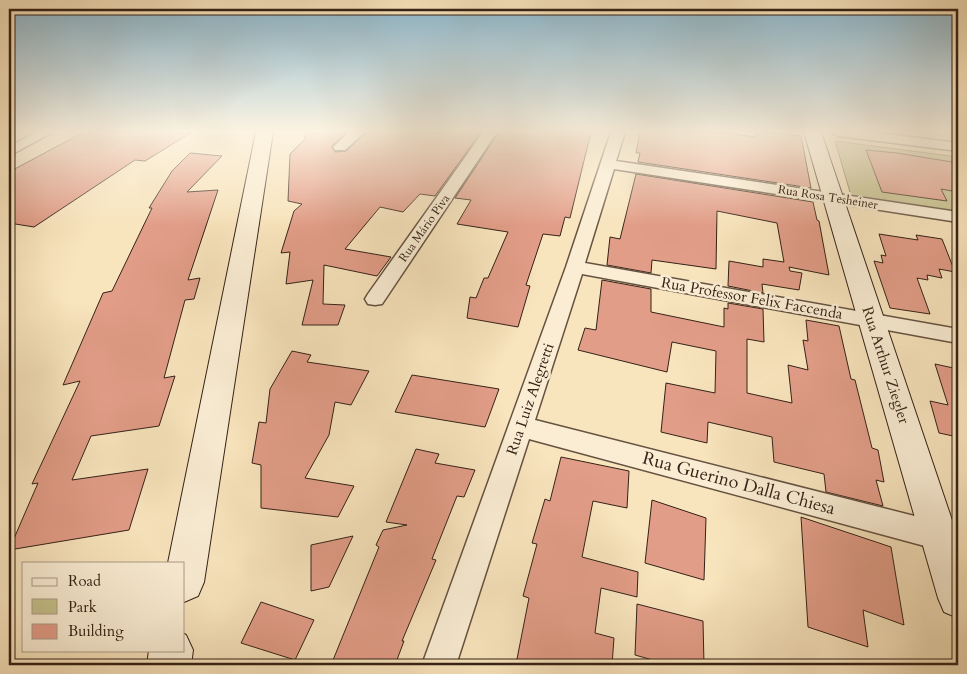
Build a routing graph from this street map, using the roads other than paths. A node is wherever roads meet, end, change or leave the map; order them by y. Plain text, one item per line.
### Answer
1 (259, 163) edge
2 (468, 163) edge
3 (822, 163) edge
4 (609, 164) joint
5 (832, 197) junction
6 (958, 217) edge
7 (575, 267) junction
8 (375, 299) dead end
9 (872, 319) junction
10 (958, 336) edge
11 (520, 426) junction
12 (949, 538) edge
13 (185, 576) edge
14 (958, 598) edge
15 (171, 652) edge
16 (169, 665) edge
17 (439, 665) edge

1 - 13 street
2 - 8 street, Rua Mário Piva
3 - 5 street, Rua Arthur Ziegler
4 - 5 street, Rua Rosa Tesheiner
4 - 7 street, Rua Luiz Alegretti
5 - 6 street, Rua Rosa Tesheiner
5 - 9 street, Rua Arthur Ziegler
7 - 9 street, Rua Professor Felix Faccenda
7 - 11 street, Rua Luiz Alegretti
9 - 10 street, Rua Professor Felix Faccenda
9 - 12 street, Rua Arthur Ziegler
11 - 12 street, Rua Guerino Dalla Chiesa
11 - 17 street, Rua Luiz Alegretti
12 - 14 street, Rua Arthur Ziegler
15 - 16 street

